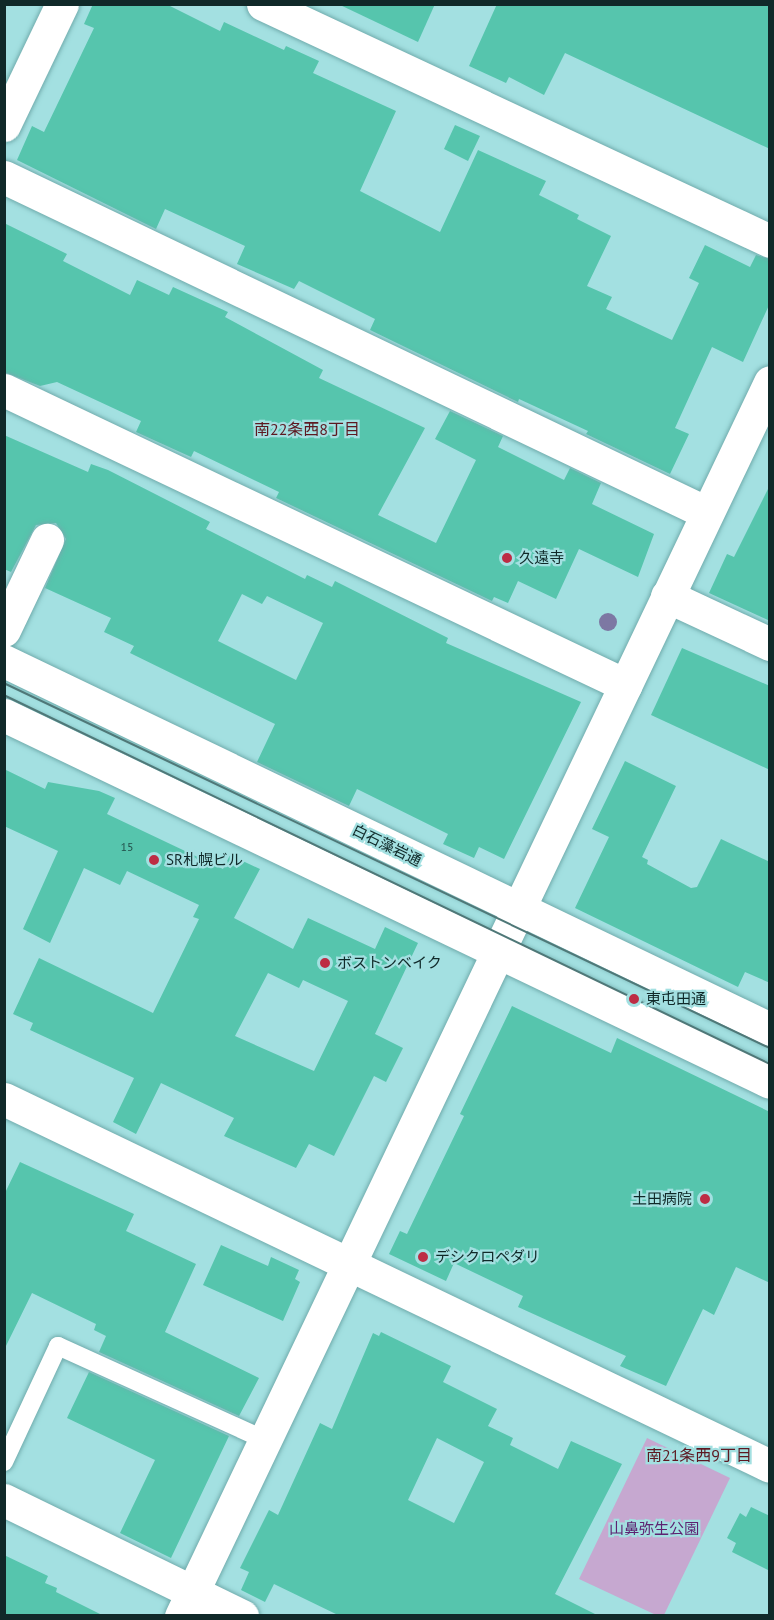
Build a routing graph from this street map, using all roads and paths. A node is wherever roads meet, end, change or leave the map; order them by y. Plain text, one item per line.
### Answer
1 (62, 4) edge
2 (263, 4) edge
3 (4, 125) edge
4 (4, 177) edge
5 (770, 241) edge
6 (770, 382) edge
7 (4, 390) edge
8 (707, 513) junction
9 (47, 540) dead end
10 (667, 596) junction
11 (4, 630) edge
12 (770, 644) edge
13 (4, 661) edge
14 (625, 685) junction
15 (4, 716) edge
16 (519, 908) junction
17 (498, 952) junction
18 (770, 1029) edge
19 (770, 1082) edge
20 (4, 1099) edge
21 (349, 1265) junction
22 (265, 1440) junction
23 (4, 1462) edge
24 (770, 1466) edge
25 (4, 1500) edge
26 (187, 1604) edge
27 (242, 1616) edge

1 - 3 street
2 - 5 street
4 - 8 street
6 - 8 street
7 - 14 street
8 - 10 street
9 - 11 street
10 - 12 street
10 - 14 street
13 - 16 street, 白石藻岩通
14 - 16 street
15 - 17 street
16 - 17 street
16 - 18 street, 白石藻岩通
17 - 19 street
17 - 21 street
20 - 21 street
21 - 22 street
21 - 24 street
22 - 23 lane
22 - 26 street
25 - 26 street
26 - 27 street

